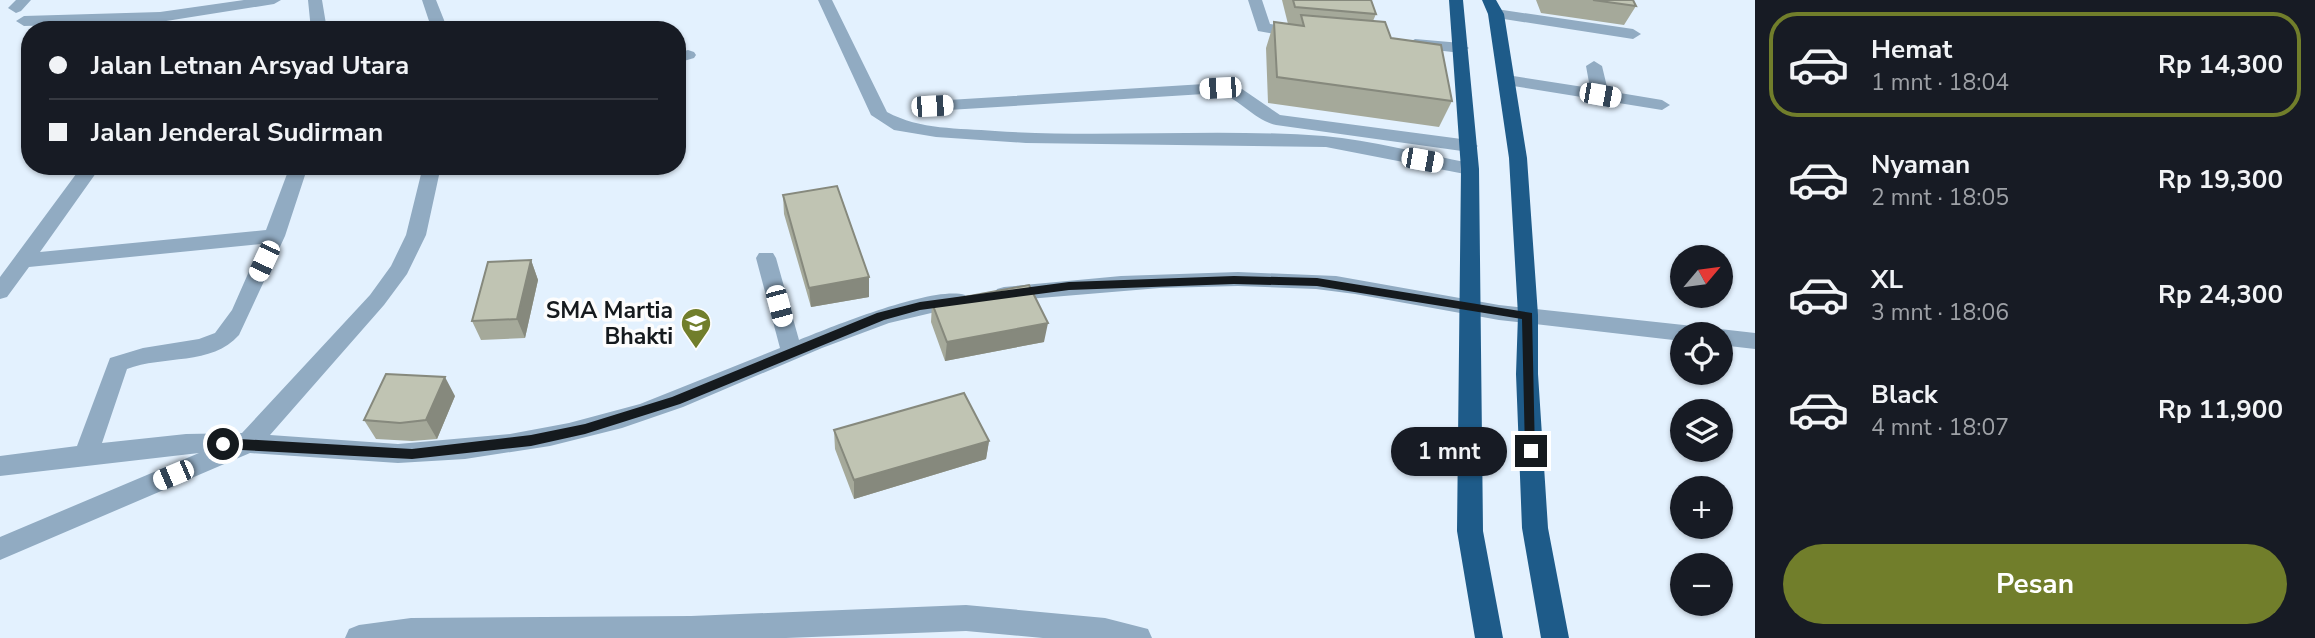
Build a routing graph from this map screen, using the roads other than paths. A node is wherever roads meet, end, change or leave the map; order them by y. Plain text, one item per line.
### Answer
1 (177, 0) edge
2 (274, 0) edge
3 (315, 0) edge
4 (429, 0) edge
5 (825, 0) edge
6 (1255, 0) edge
7 (1455, 0) edge
8 (1493, 7) edge
9 (21, 10) edge
10 (128, 21) edge
11 (160, 21) edge
12 (172, 21) edge
13 (318, 21) edge
14 (437, 21) edge
15 (1310, 34) edge
16 (1633, 34) dead end
17 (1392, 42) edge
18 (1461, 48) junction
19 (1594, 66) dead end
20 (1507, 79) junction
21 (1600, 95) junction
22 (1662, 105) dead end
23 (932, 106) dead end
24 (1469, 146) junction
25 (1470, 169) junction
26 (86, 175) edge
27 (296, 175) edge
28 (430, 175) edge
29 (275, 236) junction
30 (766, 258) dead end
31 (25, 260) junction
32 (0, 292) edge
33 (1470, 308) junction
34 (1528, 316) junction
35 (1670, 331) edge
36 (1733, 338) edge
37 (1755, 341) edge
38 (792, 353) junction
39 (248, 443) junction
40 (85, 457) junction
41 (0, 466) edge
42 (0, 549) edge
43 (691, 634) edge
44 (359, 638) edge
45 (1138, 638) edge
46 (1489, 638) edge
47 (1555, 638) edge

1 - 11 street
2 - 12 street
3 - 13 street
4 - 14 street
5 - 25 street
6 - 15 street
7 - 18 highway
8 - 16 street
8 - 20 highway
9 - 10 street
17 - 18 street
18 - 24 highway
19 - 21 street
20 - 21 street
20 - 34 highway
21 - 22 street
23 - 24 street
24 - 25 highway
25 - 33 highway
26 - 31 street
27 - 29 street
28 - 39 street
29 - 31 street
29 - 40 street
30 - 38 street
31 - 32 street
33 - 34 street
33 - 38 street
33 - 46 highway
34 - 35 street
34 - 47 highway
36 - 37 street
38 - 39 street
39 - 40 street
39 - 42 street
40 - 41 street
43 - 44 street
43 - 45 street

